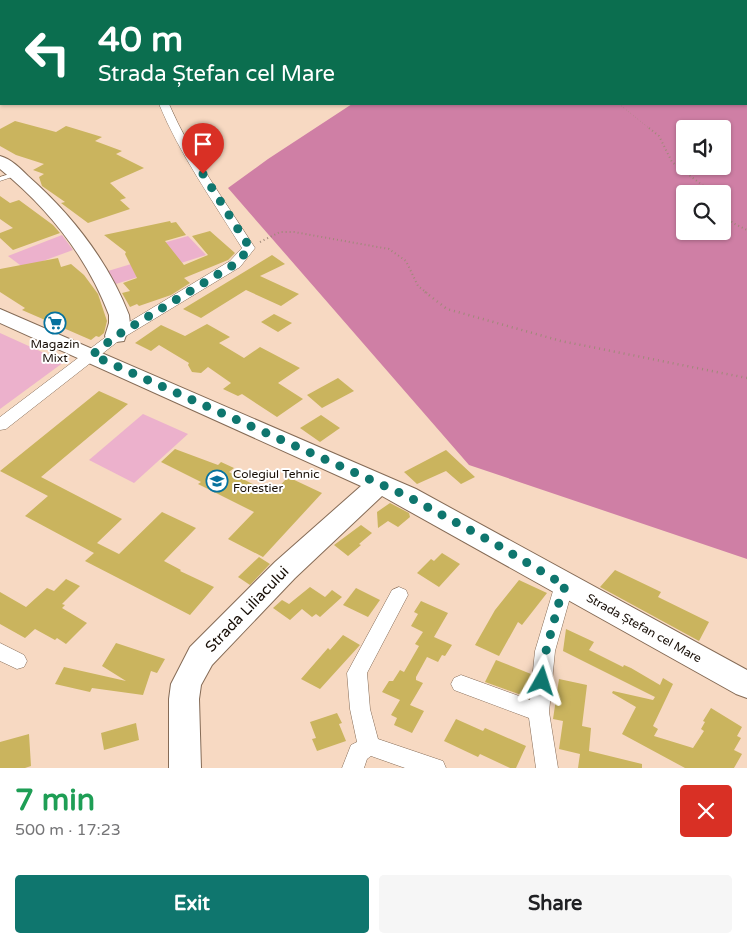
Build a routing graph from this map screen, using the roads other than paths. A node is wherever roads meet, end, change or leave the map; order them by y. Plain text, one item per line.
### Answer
1 (164, 105) edge
2 (0, 161) edge
3 (8, 177) edge
4 (0, 315) edge
5 (116, 336) junction
6 (92, 355) junction
7 (0, 424) edge
8 (379, 484) junction
9 (566, 586) junction
10 (399, 595) dead end
11 (0, 651) edge
12 (18, 661) dead end
13 (461, 684) dead end
14 (747, 685) edge
15 (539, 712) junction
16 (368, 746) junction
17 (185, 768) edge
18 (352, 768) edge
19 (435, 768) edge
20 (547, 768) edge

1 - 5 street
2 - 3 street
3 - 5 street
4 - 6 street, Strada Ștefan cel Mare
5 - 6 street
6 - 7 street
6 - 8 street, Strada Ștefan cel Mare
8 - 9 street, Strada Ștefan cel Mare
8 - 17 street, Strada Liliacului
9 - 14 street, Strada Ștefan cel Mare
9 - 15 street
10 - 16 street
11 - 12 street
13 - 15 street
15 - 20 street
16 - 18 street
16 - 19 street

